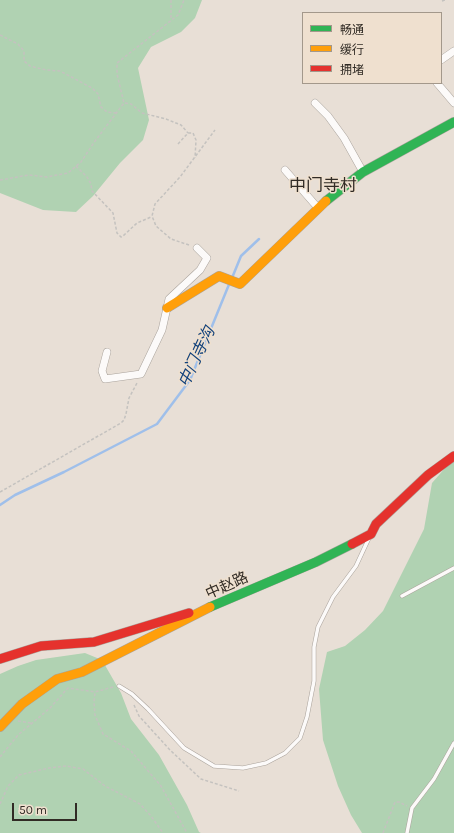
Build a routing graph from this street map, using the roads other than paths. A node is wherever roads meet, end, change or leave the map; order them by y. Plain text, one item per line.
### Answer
1 (454, 51) edge
2 (442, 59) edge
3 (438, 84) edge
4 (454, 102) edge
5 (315, 103) dead end
6 (454, 122) edge
7 (285, 170) dead end
8 (363, 172) junction
9 (318, 208) junction
10 (197, 248) road end
11 (167, 308) junction
12 (108, 352) dead end
13 (454, 456) edge
14 (371, 534) junction
15 (454, 568) edge
16 (402, 596) dead end
17 (215, 605) junction
18 (0, 659) edge
19 (118, 686) road end
20 (0, 728) edge
21 (454, 743) edge
22 (407, 833) edge

1 - 2 street
3 - 4 street
5 - 8 street
6 - 8 street
7 - 9 street
8 - 9 street
9 - 11 street
10 - 11 street
11 - 12 street
13 - 14 street, 中赵路
14 - 17 street, 中赵路
14 - 19 lane
15 - 16 lane
17 - 18 street
17 - 20 street, 中赵路
21 - 22 lane

